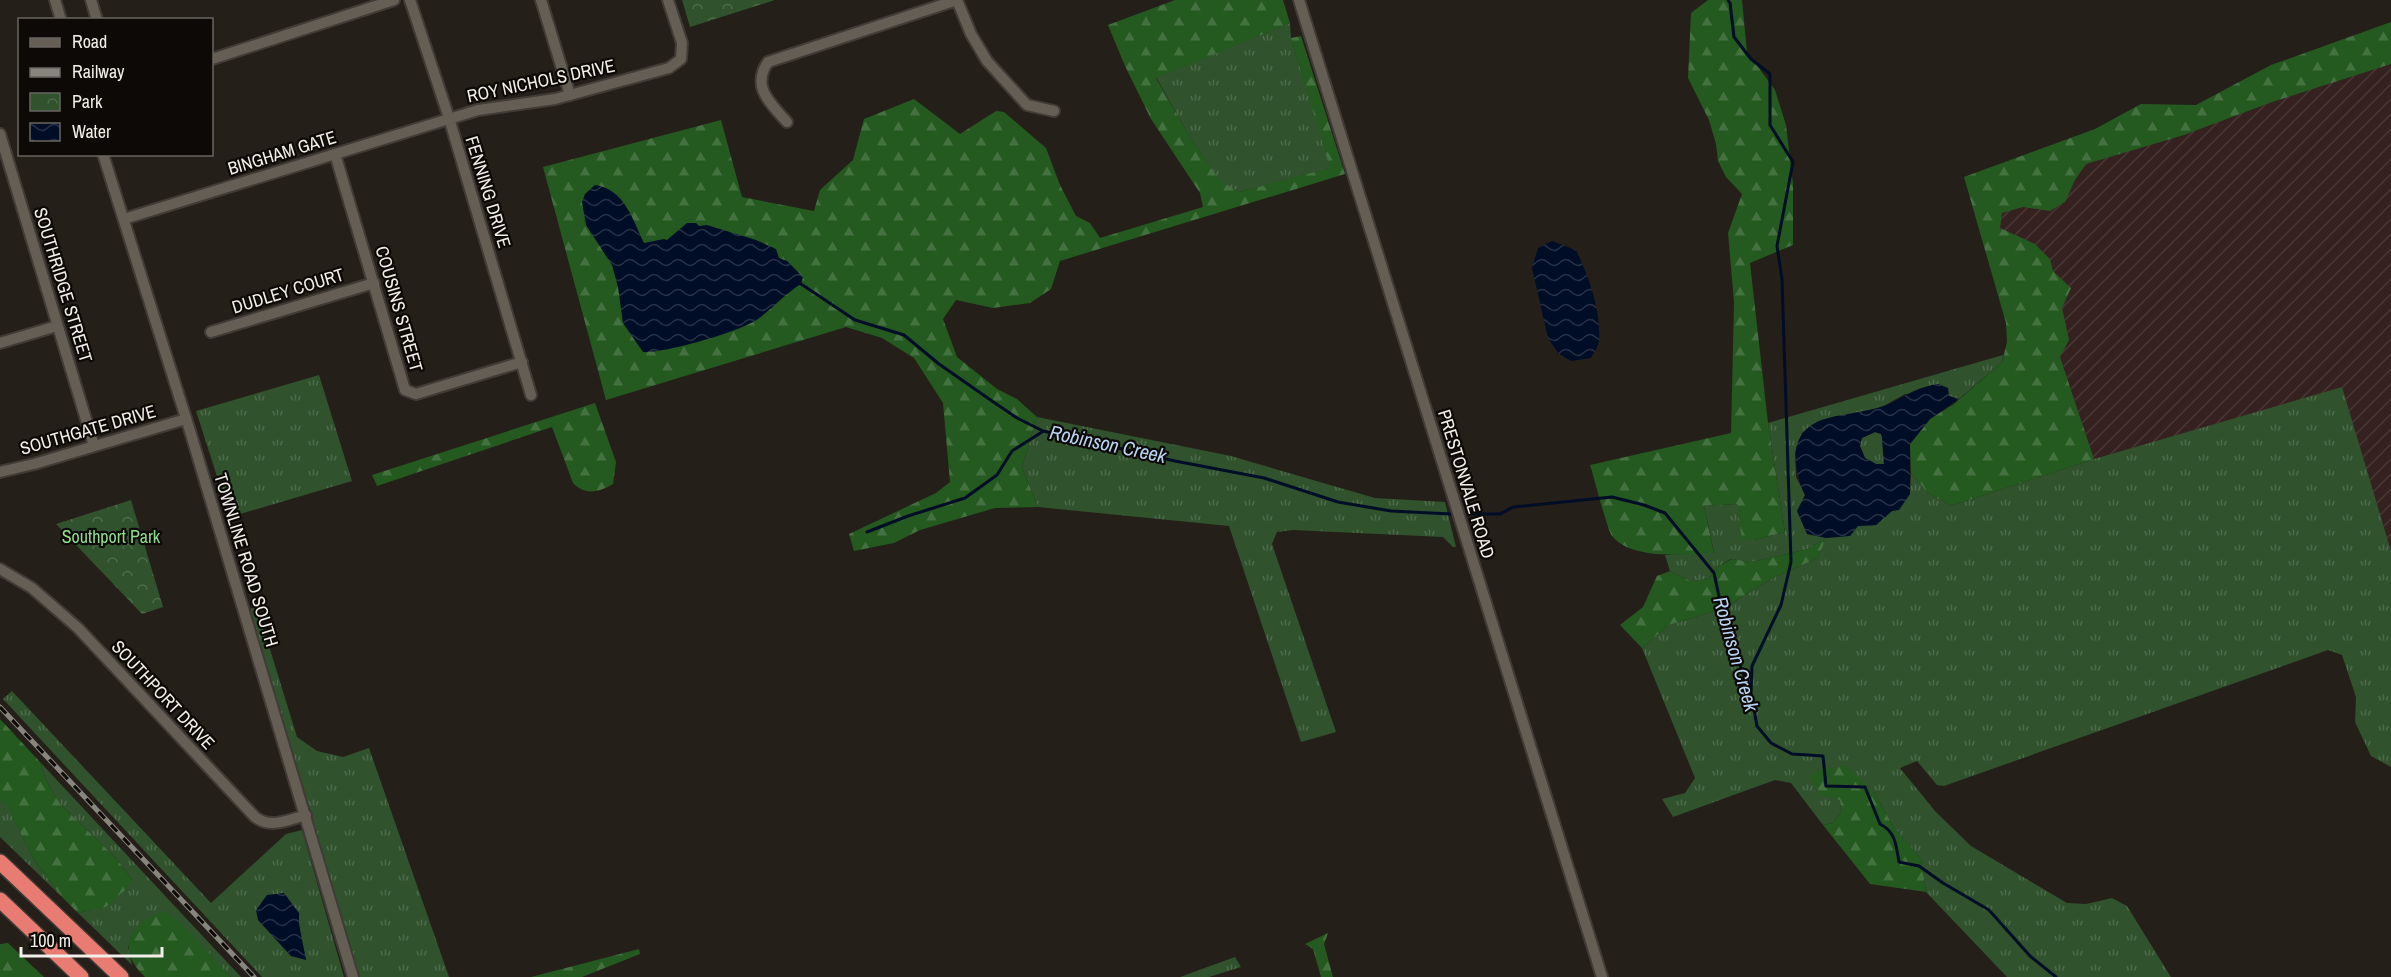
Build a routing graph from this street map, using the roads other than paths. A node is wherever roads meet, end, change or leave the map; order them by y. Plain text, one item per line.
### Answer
1 (55, 0) edge
2 (91, 0) edge
3 (394, 0) edge
4 (410, 0) edge
5 (541, 0) edge
6 (668, 0) edge
7 (957, 0) edge
8 (1299, 0) edge
9 (60, 18) edge
10 (96, 18) edge
11 (213, 59) edge
12 (570, 95) junction
13 (1054, 111) dead end
14 (449, 118) junction
15 (787, 122) dead end
16 (0, 134) edge
17 (335, 154) junction
18 (105, 156) edge
19 (123, 219) junction
20 (374, 283) junction
21 (57, 326) junction
22 (211, 332) dead end
23 (0, 343) edge
24 (522, 362) junction
25 (531, 395) dead end
26 (186, 419) junction
27 (94, 446) junction
28 (0, 472) edge
29 (0, 568) edge
30 (306, 815) junction
31 (0, 862) edge
32 (0, 900) edge
33 (81, 977) edge
34 (121, 977) edge
35 (353, 977) edge
36 (1602, 977) edge

1 - 9 street
2 - 10 street
3 - 11 street
4 - 14 street, FENNING DRIVE
5 - 12 street
6 - 12 street, ROY NICHOLS DRIVE
7 - 13 street
7 - 15 street
8 - 36 street, PRESTONVALE ROAD
12 - 14 street, ROY NICHOLS DRIVE
14 - 17 street, BINGHAM GATE
14 - 24 street, FENNING DRIVE
16 - 21 street, SOUTHRIDGE STREET
17 - 19 street, BINGHAM GATE
17 - 20 street, COUSINS STREET
18 - 19 street, TOWNLINE ROAD SOUTH
19 - 26 street, TOWNLINE ROAD SOUTH
20 - 22 street, DUDLEY COURT
20 - 24 street, COUSINS STREET
21 - 23 street
21 - 27 street, SOUTHRIDGE STREET
24 - 25 street, FENNING DRIVE
26 - 27 street, SOUTHGATE DRIVE
26 - 30 street, TOWNLINE ROAD SOUTH
27 - 28 street, SOUTHGATE DRIVE
29 - 30 street, SOUTHPORT DRIVE
30 - 35 street, TOWNLINE ROAD SOUTH
31 - 34 highway
32 - 33 highway

